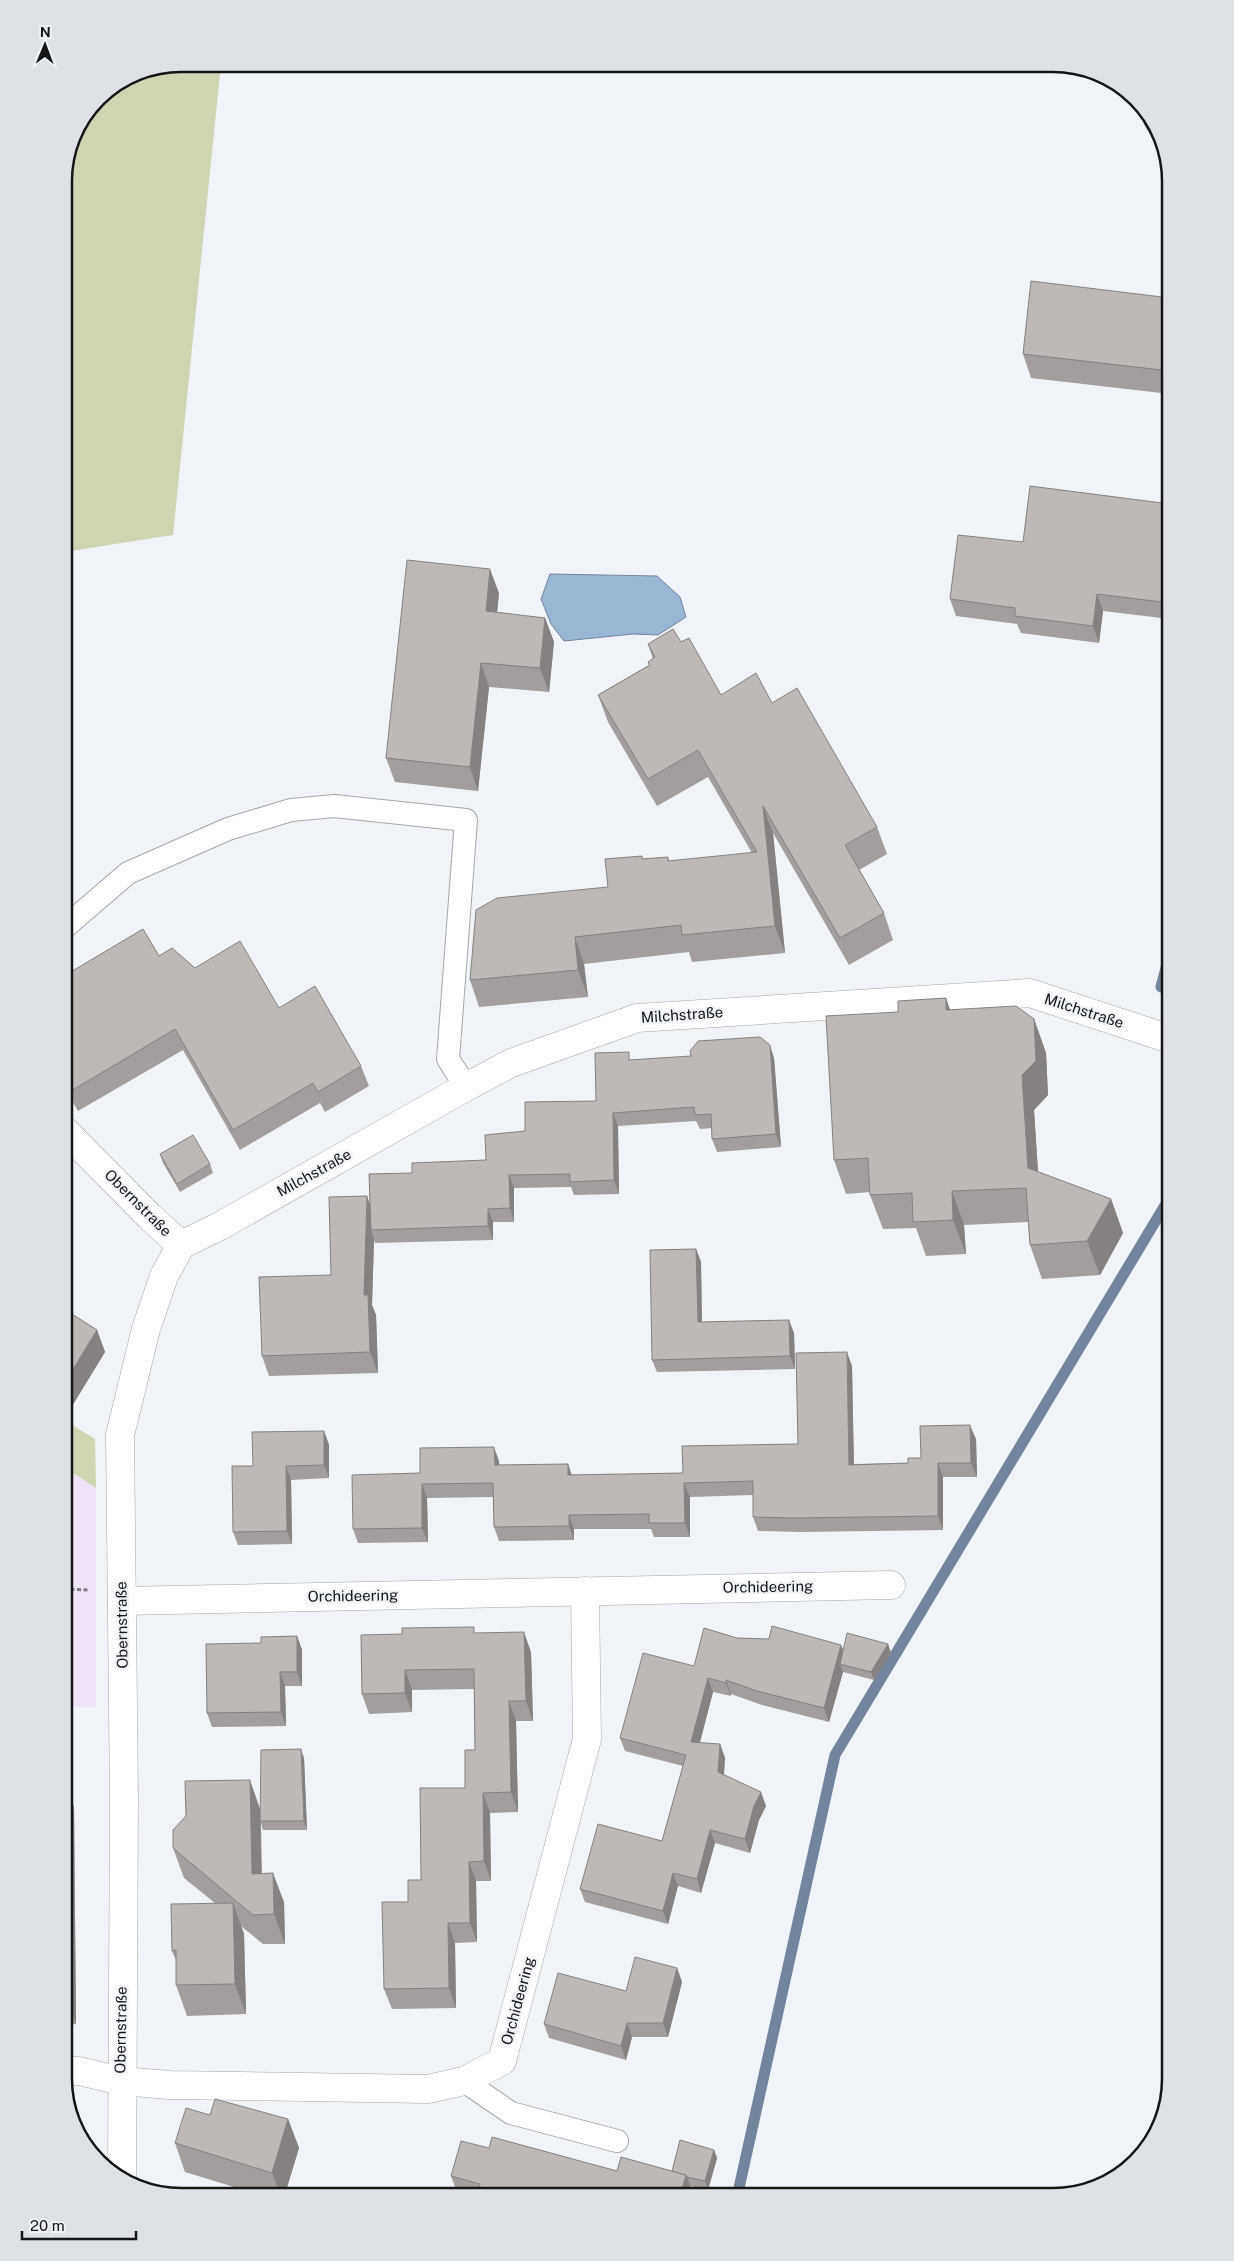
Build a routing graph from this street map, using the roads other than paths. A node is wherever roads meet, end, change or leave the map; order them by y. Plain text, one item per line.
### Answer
1 (73, 921) edge
2 (1162, 1036) edge
3 (466, 1086) junction
4 (72, 1139) edge
5 (181, 1245) junction
6 (891, 1585) dead end
7 (585, 1591) junction
8 (122, 1601) junction
9 (72, 2071) edge
10 (121, 2081) junction
11 (464, 2081) junction
12 (617, 2141) dead end
13 (122, 2171) edge

1 - 3 lane
2 - 3 street, Milchstraße
3 - 5 street, Milchstraße
4 - 5 street, Obernstraße
5 - 8 street, Obernstraße
6 - 7 street, Orchideering
7 - 8 street, Orchideering
7 - 11 street, Orchideering
8 - 10 street, Obernstraße
9 - 10 street, Orchideering
10 - 11 street, Orchideering
10 - 13 street, Obernstraße
11 - 12 lane

